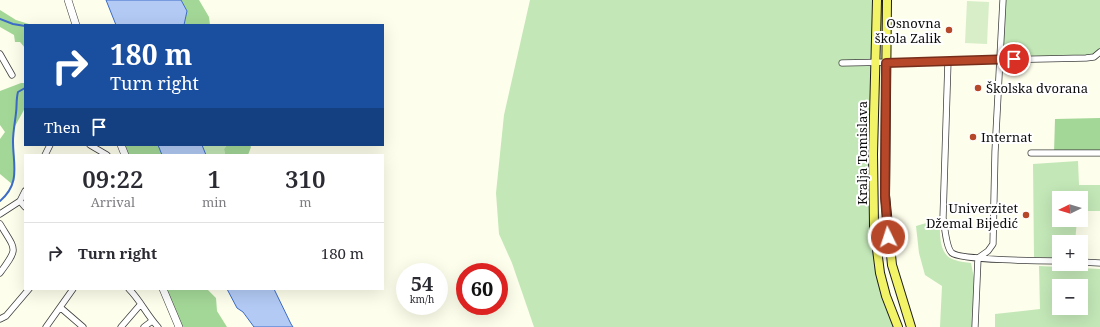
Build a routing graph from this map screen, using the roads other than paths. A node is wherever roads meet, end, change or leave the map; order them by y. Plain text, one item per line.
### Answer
1 (68, 0) edge
2 (877, 0) edge
3 (887, 0) edge
4 (1003, 0) edge
5 (76, 24) edge
6 (1100, 52) edge
7 (0, 54) edge
8 (1000, 60) junction
9 (948, 61) junction
10 (842, 63) dead end
11 (875, 63) junction
12 (886, 63) junction
13 (12, 75) dead end
14 (92, 146) edge
15 (1030, 153) dead end
16 (1100, 153) edge
17 (105, 154) edge
18 (24, 193) edge
19 (20, 201) junction
20 (24, 206) edge
21 (0, 214) edge
22 (0, 224) edge
23 (978, 258) junction
24 (1052, 261) edge
25 (1088, 262) edge
26 (1100, 263) edge
27 (0, 274) edge
28 (27, 290) edge
29 (72, 290) edge
30 (130, 290) edge
31 (163, 290) edge
32 (140, 305) junction
33 (60, 308) junction
34 (0, 319) edge
35 (152, 321) junction
36 (46, 327) edge
37 (84, 327) edge
38 (121, 327) edge
39 (144, 327) edge
40 (158, 327) edge
41 (179, 327) edge
42 (898, 327) edge
43 (911, 327) edge
44 (975, 327) edge

1 - 5 street
2 - 11 main road, Kralja Tomislava
3 - 12 main road, Kralja Tomislava
4 - 8 street
6 - 8 street
7 - 13 street
8 - 9 street
8 - 23 street
9 - 12 street
9 - 23 street
10 - 11 street
11 - 12 street
11 - 42 main road, Kralja Tomislava
12 - 43 main road, Kralja Tomislava
14 - 17 street
15 - 16 street
18 - 19 street
19 - 20 street
19 - 21 street
22 - 27 street
23 - 24 street
23 - 44 street
25 - 26 street
28 - 34 street
29 - 33 street
30 - 32 street
31 - 41 street
32 - 35 street
32 - 38 street
33 - 36 street
33 - 37 street
35 - 39 street
35 - 40 street

